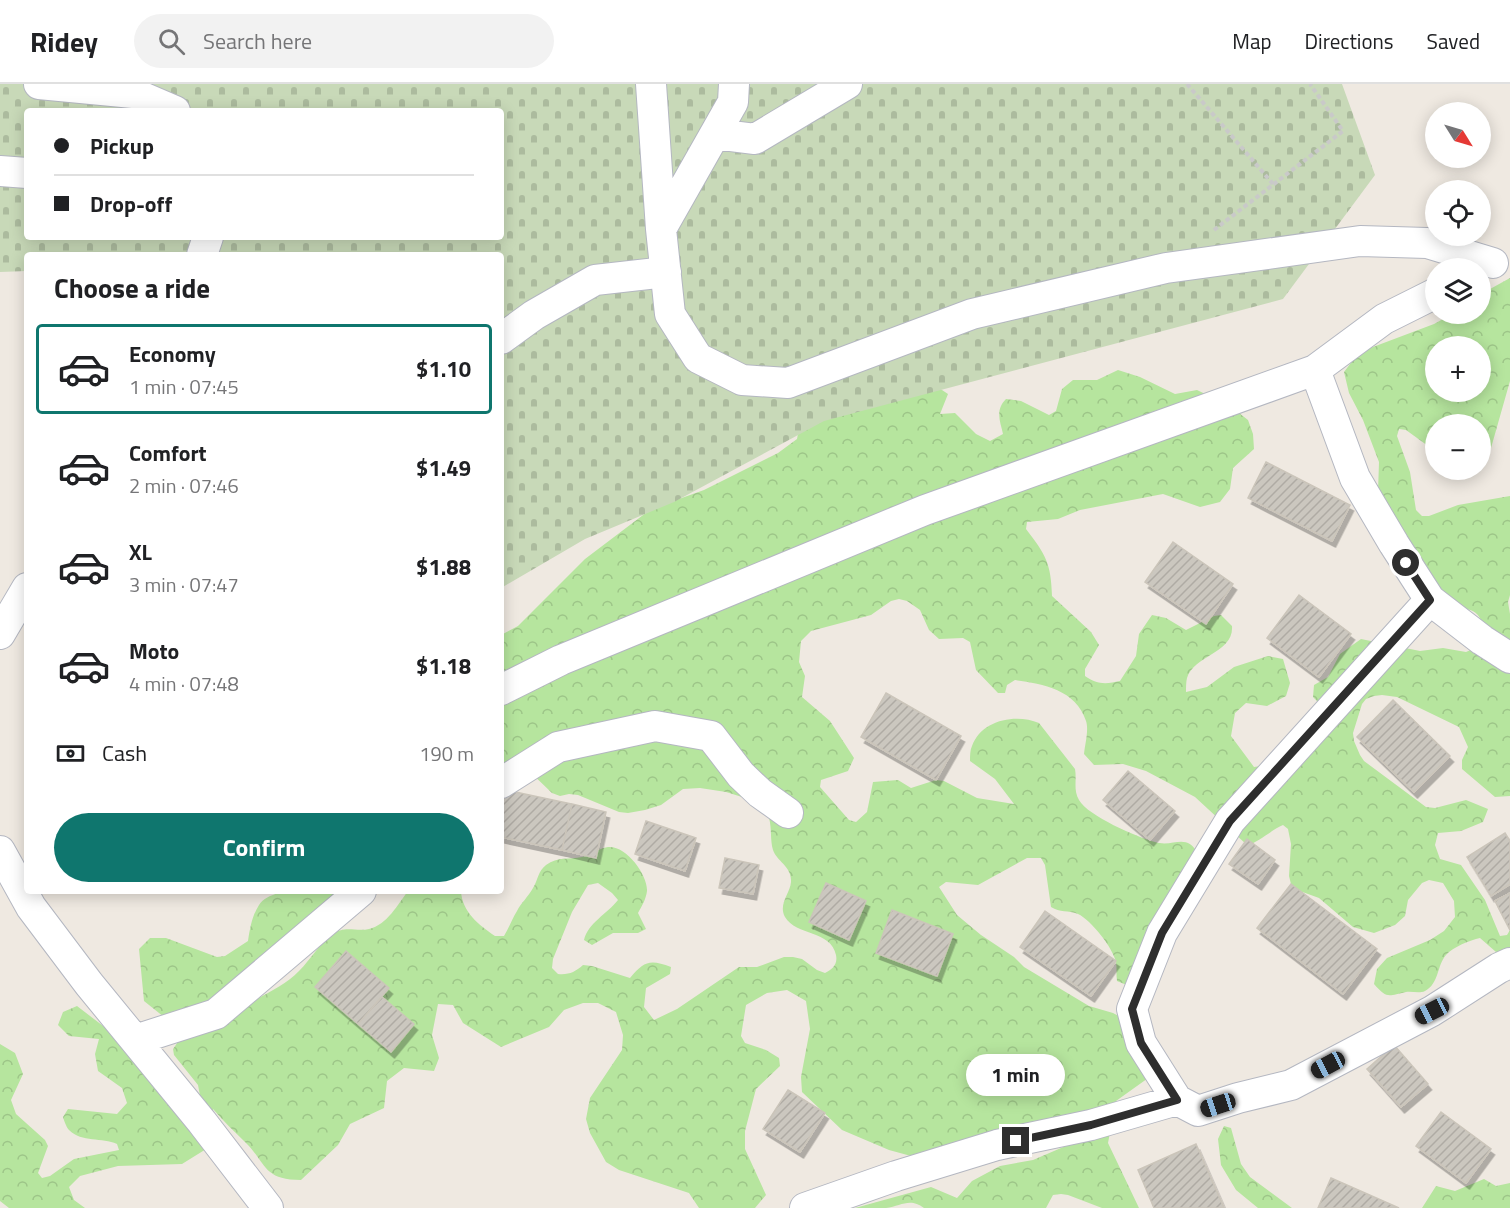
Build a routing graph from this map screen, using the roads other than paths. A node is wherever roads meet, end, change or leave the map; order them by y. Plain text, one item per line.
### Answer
1 (39, 84) edge
2 (651, 84) edge
3 (734, 84) edge
4 (847, 84) edge
5 (168, 108) edge
6 (715, 134) junction
7 (0, 171) edge
8 (24, 173) edge
9 (661, 229) junction
10 (1494, 264) edge
11 (666, 272) junction
12 (1425, 298) edge
13 (504, 337) edge
14 (1315, 370) junction
15 (24, 593) edge
16 (1430, 600) junction
17 (0, 634) edge
18 (1510, 658) edge
19 (504, 688) edge
20 (504, 781) edge
21 (788, 813) dead end
22 (0, 851) edge
23 (357, 894) edge
24 (1510, 963) edge
25 (135, 1040) junction
26 (1177, 1100) junction
27 (268, 1208) edge
28 (805, 1208) edge

1 - 5 street
2 - 9 street
3 - 6 street
4 - 6 street
6 - 9 street
7 - 8 street
9 - 11 street
10 - 11 street
11 - 13 street
12 - 14 street
14 - 16 street
14 - 19 street
15 - 17 street
16 - 18 street
16 - 26 street
20 - 21 street
22 - 25 street
23 - 25 street
24 - 26 street
25 - 27 street
26 - 28 street

